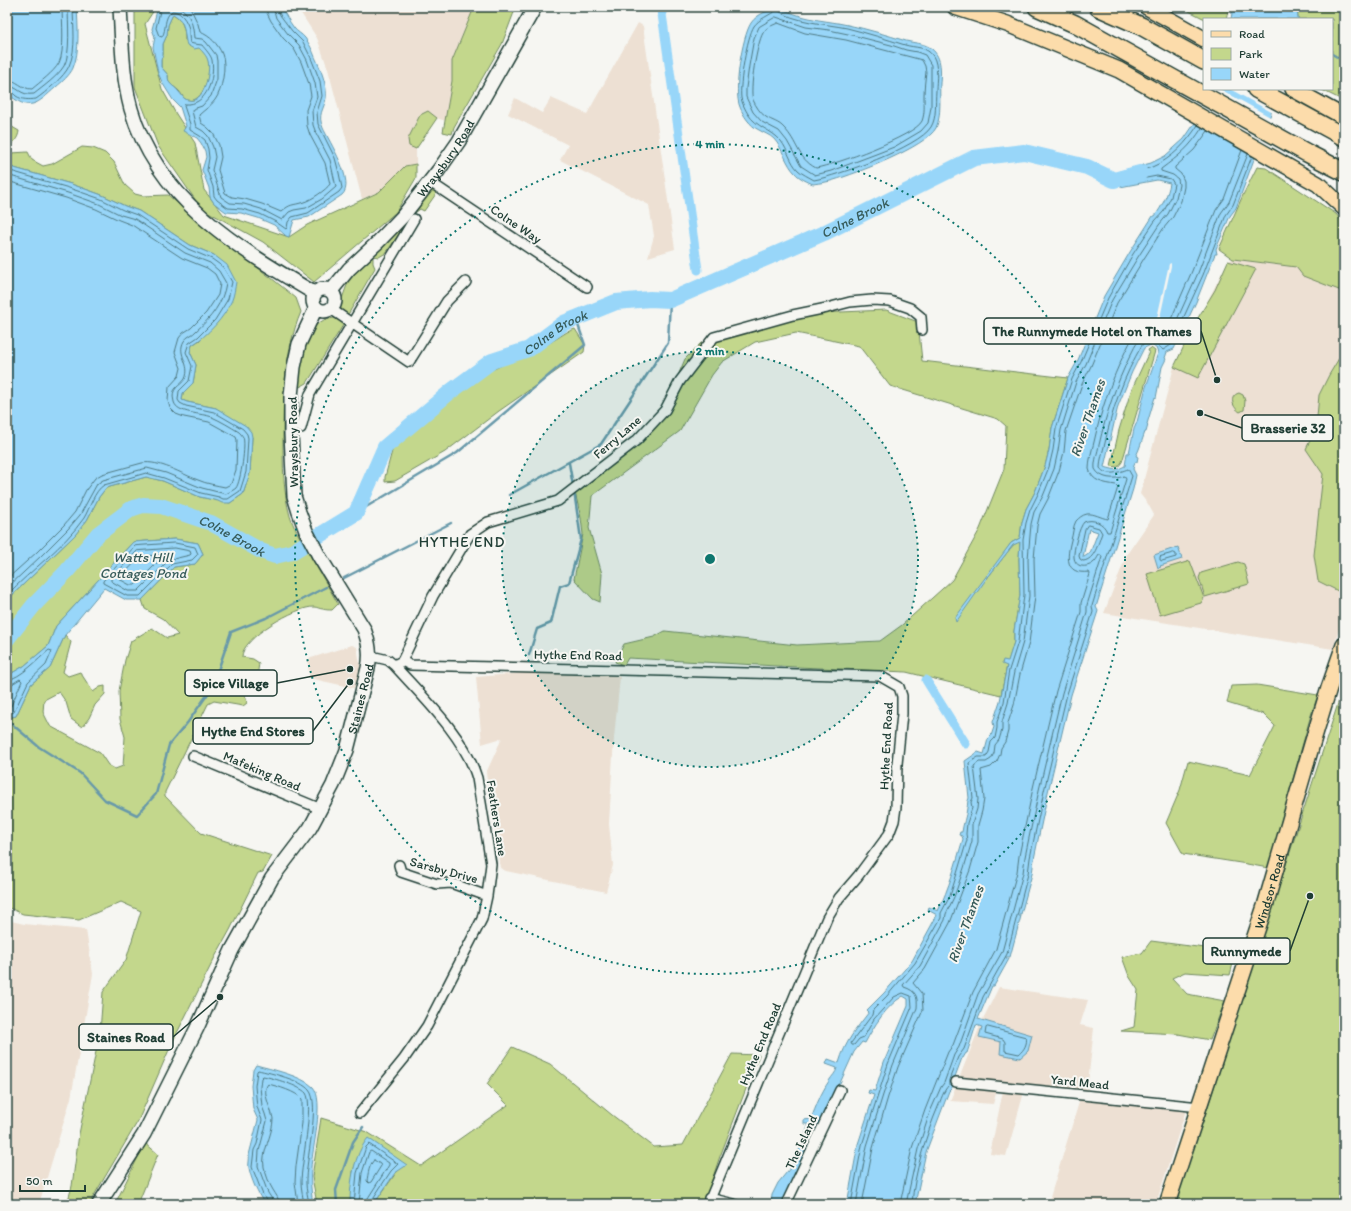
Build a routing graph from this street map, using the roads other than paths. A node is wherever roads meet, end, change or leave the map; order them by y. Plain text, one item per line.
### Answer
1 (120, 7) edge
2 (535, 7) edge
3 (955, 7) edge
4 (1037, 7) edge
5 (1098, 7) edge
6 (1121, 7) edge
7 (1147, 7) edge
8 (1141, 26) junction
9 (1203, 38) edge
10 (1203, 60) edge
11 (1258, 90) edge
12 (1295, 90) edge
13 (1344, 117) edge
14 (1344, 137) edge
15 (1344, 172) edge
16 (430, 182) junction
17 (1344, 208) edge
18 (414, 219) dead end
19 (466, 282) dead end
20 (587, 287) dead end
21 (331, 291) junction
22 (314, 293) junction
23 (316, 308) junction
24 (331, 309) junction
25 (352, 324) junction
26 (922, 330) dead end
27 (301, 428) dead end
28 (1344, 645) edge
29 (370, 656) junction
30 (398, 663) junction
31 (193, 756) dead end
32 (321, 809) junction
33 (399, 865) dead end
34 (487, 896) junction
35 (956, 1082) dead end
36 (840, 1090) dead end
37 (1200, 1106) junction
38 (360, 1113) dead end
39 (708, 1201) edge
40 (99, 1204) edge
41 (734, 1204) edge
42 (786, 1204) edge
43 (1167, 1204) edge

1 - 22 main road
2 - 16 main road, Wraysbury Road
3 - 17 main road
4 - 15 highway
5 - 8 highway
6 - 8 highway
7 - 9 main road
8 - 10 highway
11 - 14 highway
12 - 13 main road
16 - 20 street, Colne Way
16 - 21 main road, Wraysbury Road
18 - 25 street, Wraysbury Road
19 - 25 street
21 - 22 main road
21 - 24 main road
22 - 23 main road
23 - 24 main road
23 - 29 main road, Wraysbury Road
24 - 25 street
25 - 27 street, Wraysbury Road
26 - 30 street, Ferry Lane
28 - 37 main road, Windsor Road
29 - 30 street, Feathers Lane
29 - 32 main road, Staines Road
30 - 34 street, Feathers Lane
30 - 39 street, Hythe End Road
31 - 32 street, Mafeking Road
32 - 40 main road, Staines Road
33 - 34 street, Sarsby Drive
34 - 38 street, Feathers Lane
35 - 37 street, Yard Mead
36 - 42 street, The Island
37 - 43 main road, Windsor Road
39 - 41 street, Hythe End Road

